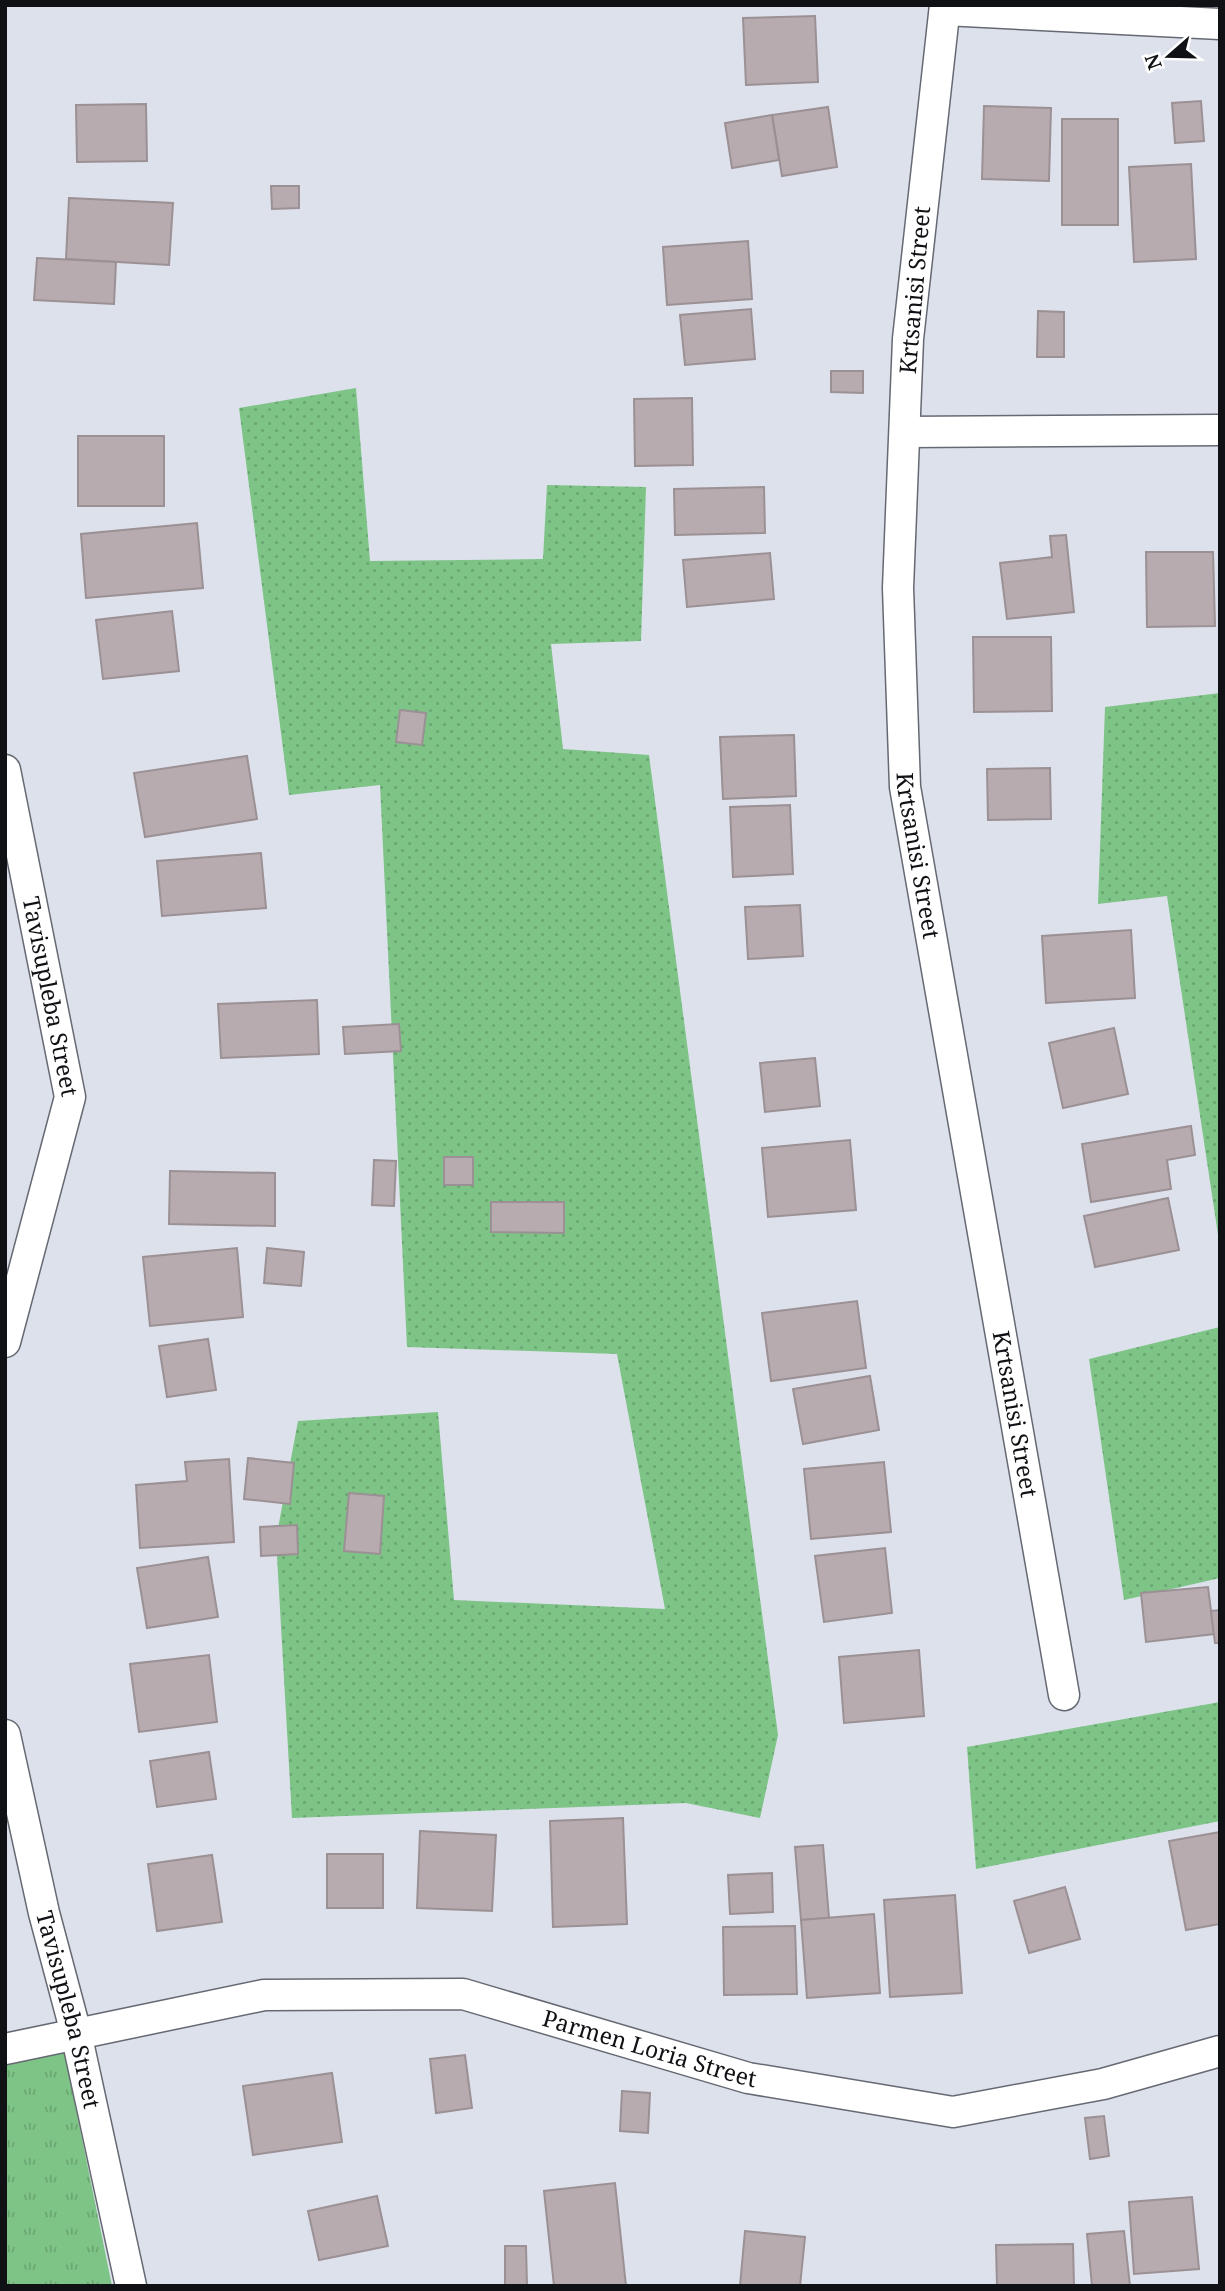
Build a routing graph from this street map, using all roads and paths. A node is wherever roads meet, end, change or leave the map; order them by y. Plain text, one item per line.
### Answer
1 (945, 8) edge
2 (1220, 24) edge
3 (1220, 430) edge
4 (905, 432) junction
5 (5, 769) edge
6 (5, 1342) edge
7 (1064, 1695) dead end
8 (5, 1735) edge
9 (76, 2033) junction
10 (5, 2049) edge
11 (1220, 2051) edge
12 (131, 2286) edge

1 - 2 street
1 - 4 street, Krtsanisi Street
3 - 4 street
4 - 7 street, Krtsanisi Street
5 - 6 street, Tavisupleba Street
8 - 9 street, Tavisupleba Street
9 - 10 street, Parmen Loria Street
9 - 11 street, Parmen Loria Street
9 - 12 street, Tavisupleba Street

